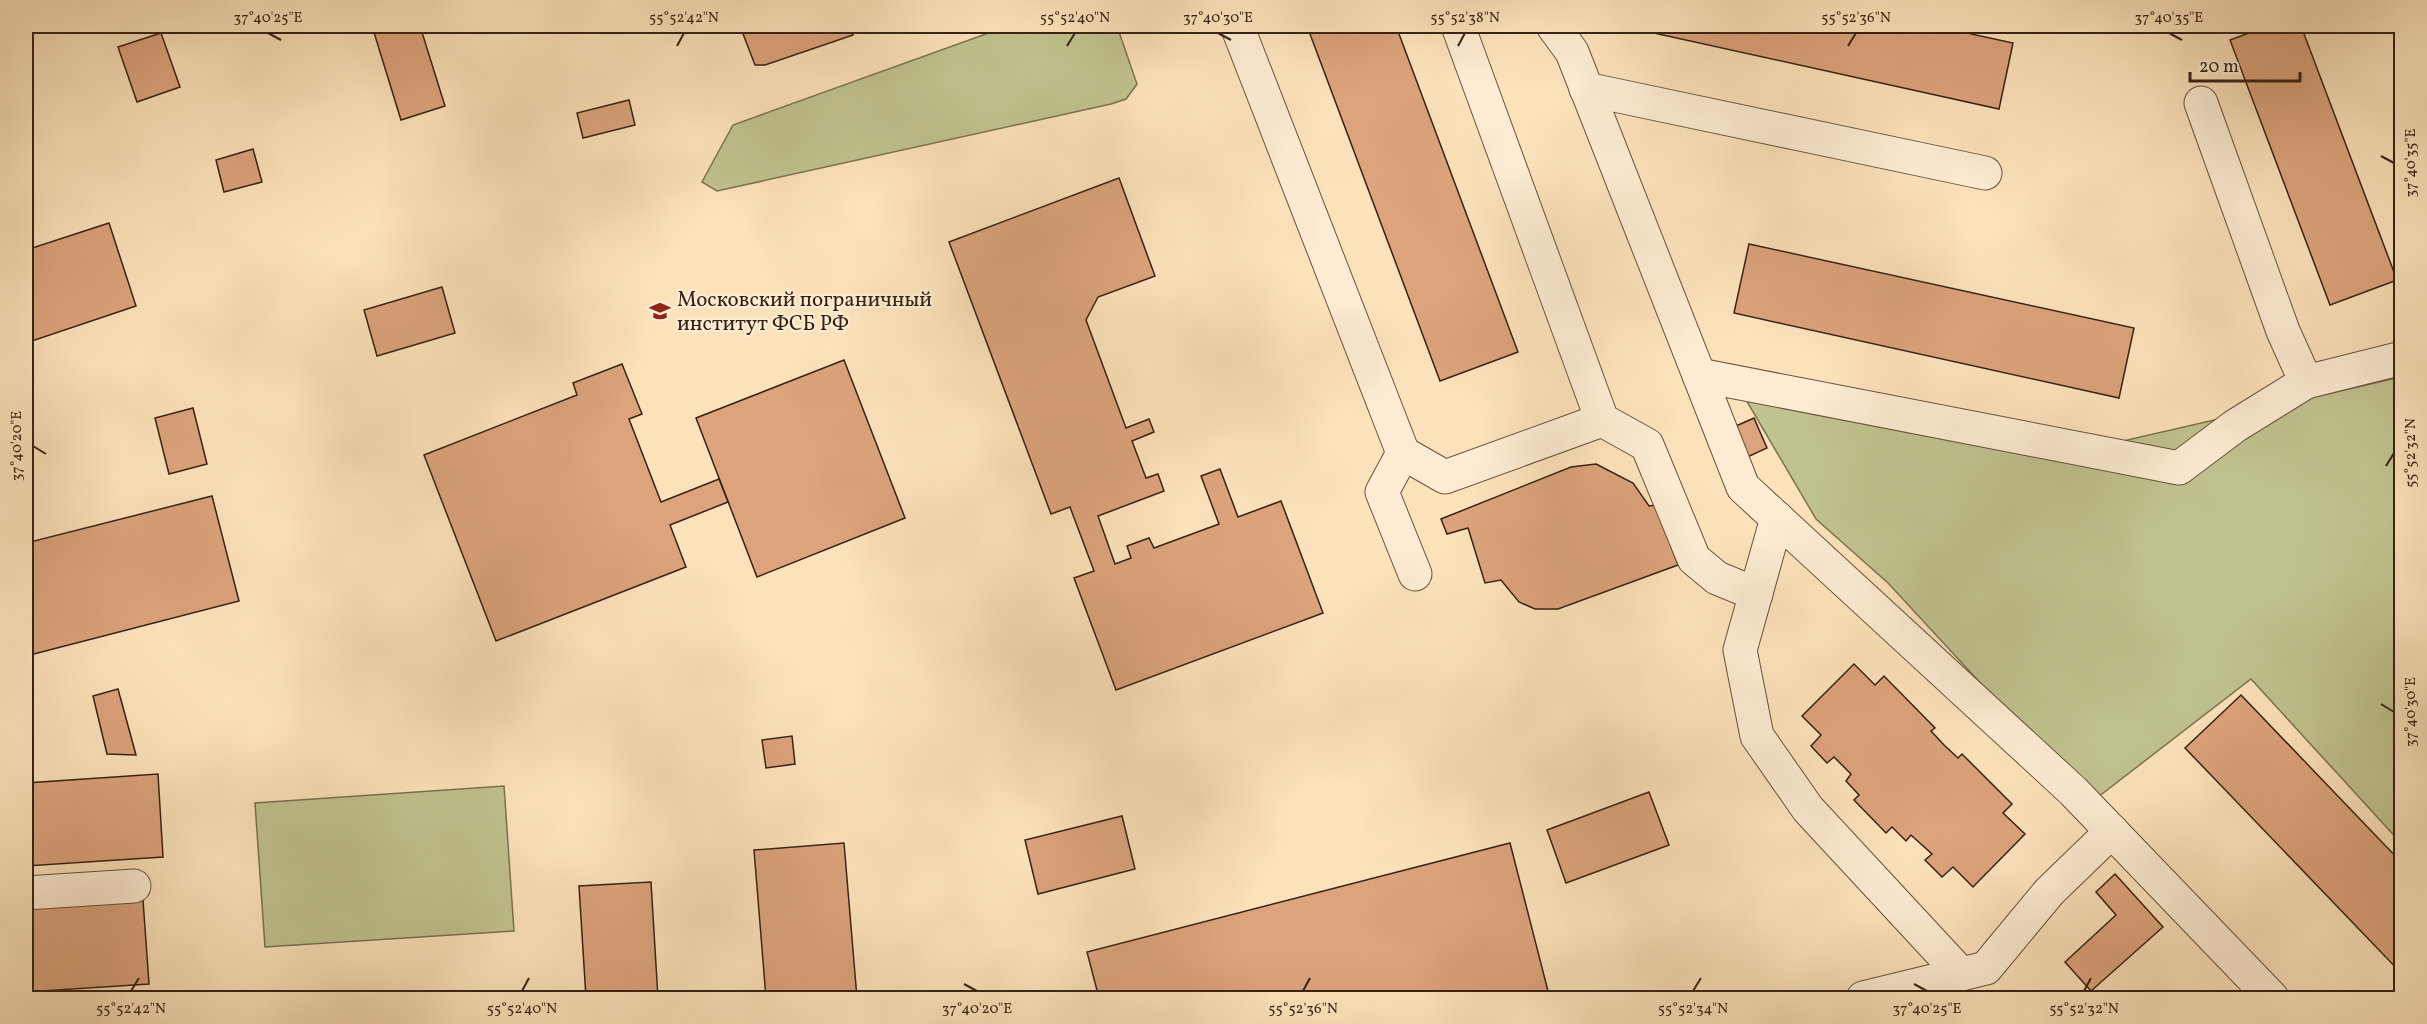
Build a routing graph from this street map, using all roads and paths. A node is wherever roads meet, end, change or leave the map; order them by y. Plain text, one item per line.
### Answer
1 (1237, 26) edge
2 (1458, 26) edge
3 (1553, 26) edge
4 (1586, 89) junction
5 (2201, 103) dead end
6 (1985, 174) dead end
7 (2402, 358) edge
8 (1699, 375) junction
9 (2306, 382) junction
10 (1602, 420) junction
11 (1403, 453) junction
12 (1777, 518) junction
13 (1415, 573) dead end
14 (1756, 594) junction
15 (2112, 831) junction
16 (134, 886) dead end
17 (26, 893) edge
18 (1961, 974) junction
19 (1863, 999) edge
20 (2272, 999) edge

1 - 11 lane
2 - 10 lane
3 - 4 lane
4 - 6 lane
4 - 8 lane
5 - 9 lane
7 - 9 lane
8 - 9 lane
8 - 12 lane
10 - 11 lane
10 - 14 lane
11 - 13 lane
12 - 14 lane
12 - 15 lane
14 - 18 lane
15 - 18 lane
15 - 20 lane
16 - 17 lane
18 - 19 lane

